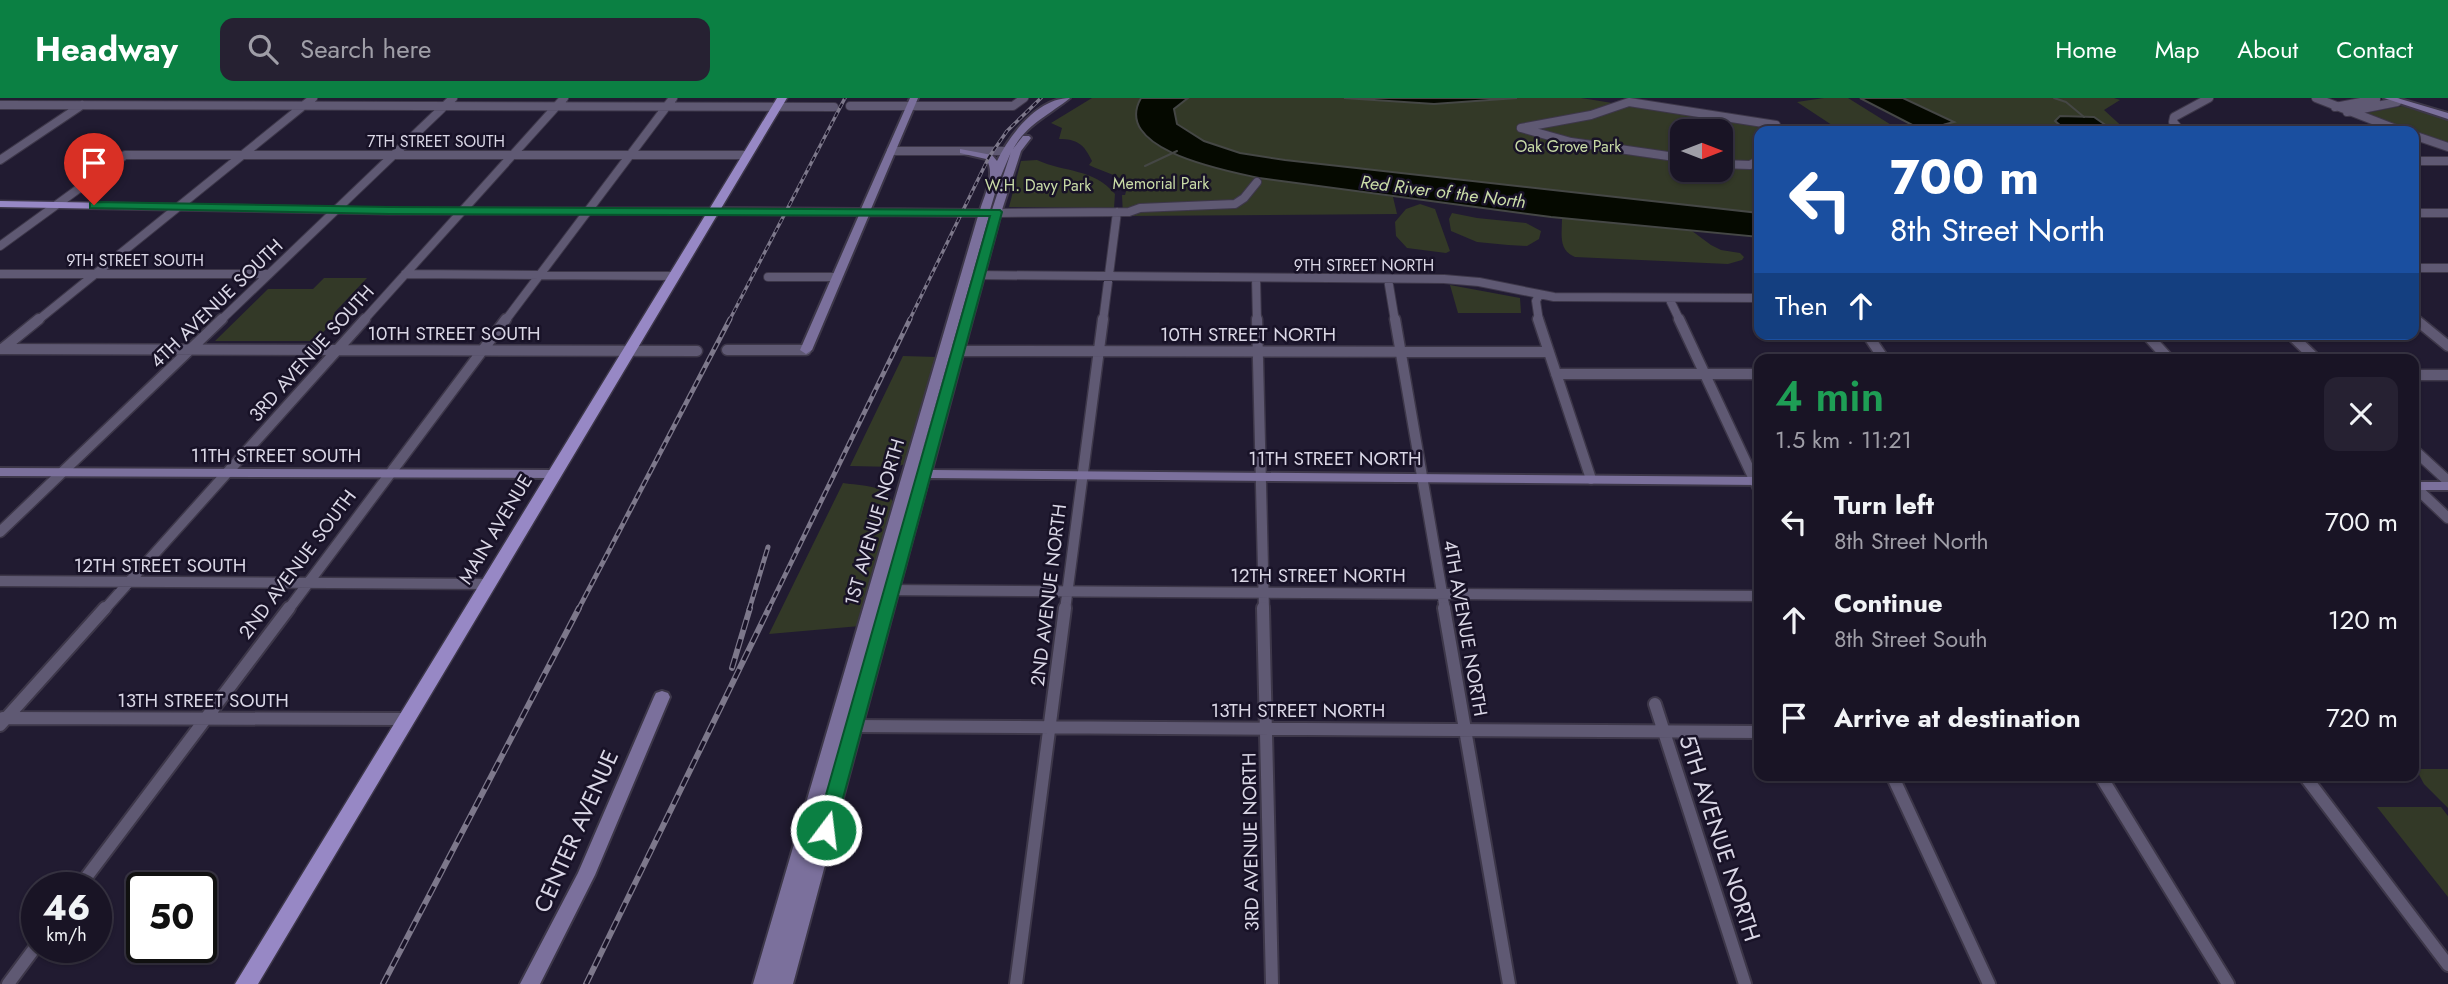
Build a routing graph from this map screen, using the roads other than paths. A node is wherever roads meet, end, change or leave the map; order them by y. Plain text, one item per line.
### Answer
1 (94, 98) edge
2 (313, 98) edge
3 (453, 98) edge
4 (673, 98) edge
5 (1024, 98) edge
6 (1066, 98) edge
7 (1080, 98) edge
8 (2209, 98) edge
9 (2316, 98) edge
10 (2379, 98) edge
11 (2393, 100) edge
12 (1646, 101) edge
13 (560, 102) edge
14 (912, 102) edge
15 (779, 103) edge
16 (0, 105) edge
17 (83, 105) junction
18 (304, 105) junction
19 (445, 106) junction
20 (850, 106) dead end
21 (666, 107) junction
22 (834, 107) dead end
23 (2335, 107) junction
24 (2347, 112) junction
25 (2448, 116) edge
26 (1776, 125) dead end
27 (1762, 126) edge
28 (1772, 126) edge
29 (2177, 126) edge
30 (2387, 126) edge
31 (2419, 137) edge
32 (2448, 146) edge
33 (891, 151) junction
34 (963, 151) junction
35 (1010, 151) junction
36 (394, 154) junction
37 (244, 155) junction
38 (513, 155) junction
39 (631, 155) junction
40 (747, 155) junction
41 (1670, 156) edge
42 (0, 160) edge
43 (2419, 161) edge
44 (2448, 161) edge
45 (1754, 163) edge
46 (1733, 166) edge
47 (1257, 182) dead end
48 (993, 183) junction
49 (0, 204) edge
50 (57, 205) junction
51 (180, 206) junction
52 (337, 209) junction
53 (462, 211) junction
54 (588, 211) junction
55 (619, 211) junction
56 (714, 211) junction
57 (866, 212) junction
58 (1117, 212) junction
59 (990, 213) junction
60 (2419, 213) edge
61 (2448, 214) edge
62 (700, 233) junction
63 (0, 246) edge
64 (2419, 268) edge
65 (2448, 268) edge
66 (0, 274) edge
67 (94, 274) junction
68 (269, 274) junction
69 (405, 274) junction
70 (539, 275) junction
71 (973, 275) junction
72 (674, 276) junction
73 (768, 277) dead end
74 (838, 277) junction
75 (1108, 277) junction
76 (1256, 278) junction
77 (1388, 279) junction
78 (1539, 295) junction
79 (1670, 298) junction
80 (1754, 298) edge
81 (2419, 323) edge
82 (2433, 334) junction
83 (2448, 334) edge
84 (2152, 340) edge
85 (2296, 340) edge
86 (2448, 346) edge
87 (1, 349) edge
88 (191, 349) junction
89 (338, 350) junction
90 (482, 350) junction
91 (727, 350) dead end
92 (806, 350) joint
93 (628, 351) junction
94 (697, 351) dead end
95 (952, 351) junction
96 (1099, 351) junction
97 (1258, 352) junction
98 (1401, 352) junction
99 (1549, 352) junction
100 (2164, 354) edge
101 (2311, 354) edge
102 (1556, 374) junction
103 (1705, 374) junction
104 (1754, 374) edge
105 (2419, 375) edge
106 (2448, 375) edge
107 (2419, 455) edge
108 (0, 472) edge
109 (62, 473) junction
110 (226, 474) junction
111 (389, 474) junction
112 (552, 474) junction
113 (910, 474) junction
114 (926, 475) junction
115 (1083, 476) junction
116 (1261, 477) junction
117 (1422, 478) junction
118 (1754, 478) edge
119 (1591, 479) junction
120 (1754, 484) edge
121 (2448, 484) edge
122 (2419, 486) edge
123 (2419, 491) edge
124 (2448, 518) edge
125 (0, 532) edge
126 (0, 581) edge
127 (128, 582) junction
128 (307, 583) junction
129 (487, 584) junction
130 (885, 590) junction
131 (1068, 591) junction
132 (1263, 592) junction
133 (1442, 594) junction
134 (1754, 596) edge
135 (662, 697) dead end
136 (1655, 704) dead end
137 (204, 719) junction
138 (406, 719) junction
139 (2, 720) edge
140 (845, 726) junction
141 (1050, 728) junction
142 (1266, 729) junction
143 (1466, 730) junction
144 (1664, 732) junction
145 (1754, 732) edge
146 (1895, 781) edge
147 (2104, 781) edge
148 (2309, 781) edge
149 (90, 872) edge
150 (24, 963) edge
151 (2448, 965) edge
152 (8, 984) edge
153 (246, 984) edge
154 (530, 984) edge
155 (763, 984) edge
156 (783, 984) edge
157 (1017, 984) edge
158 (1272, 984) edge
159 (1509, 984) edge
160 (1745, 984) edge
161 (1989, 984) edge
162 (2228, 984) edge

1 - 17 street
2 - 18 street
3 - 19 street, 4TH AVENUE SOUTH
4 - 21 street, 2ND AVENUE SOUTH
5 - 14 street
6 - 35 street, 1ST AVENUE NORTH
7 - 35 street, 1ST AVENUE NORTH
8 - 29 street
9 - 23 street
10 - 23 street
11 - 24 street
11 - 25 street
12 - 27 street
12 - 41 street
13 - 19 street
13 - 21 street
13 - 38 street, 3RD AVENUE SOUTH
14 - 20 street
14 - 33 street
15 - 21 street
15 - 22 street
15 - 40 main road, MAIN AVENUE
16 - 17 street
17 - 18 street
17 - 42 street
18 - 19 street
18 - 37 street
19 - 36 street, 4TH AVENUE SOUTH
21 - 39 street, 2ND AVENUE SOUTH
23 - 24 street
24 - 30 street
26 - 28 street
31 - 32 street
33 - 34 street
33 - 57 street
34 - 35 street
34 - 48 street
35 - 48 street, 1ST AVENUE NORTH
35 - 59 street, 1ST AVENUE NORTH
36 - 37 street, 7TH STREET SOUTH
36 - 38 street, 7TH STREET SOUTH
36 - 52 street, 4TH AVENUE SOUTH
37 - 50 street, 7TH STREET SOUTH
37 - 51 street
38 - 39 street, 7TH STREET SOUTH
38 - 53 street, 3RD AVENUE SOUTH
39 - 40 street, 7TH STREET SOUTH
39 - 54 street, 2ND AVENUE SOUTH
40 - 56 main road, MAIN AVENUE
43 - 44 street
45 - 46 street
47 - 58 street
48 - 59 street, 1ST AVENUE NORTH
49 - 50 main road
50 - 51 main road
50 - 63 street
51 - 52 main road
51 - 67 street
52 - 53 main road
52 - 68 street, 4TH AVENUE SOUTH
53 - 54 main road
53 - 69 street, 3RD AVENUE SOUTH
54 - 55 main road
54 - 70 street, 2ND AVENUE SOUTH
55 - 56 main road
55 - 62 main road
56 - 57 street
56 - 62 main road, MAIN AVENUE
57 - 59 street
57 - 74 street
58 - 59 street
58 - 75 street, 2ND AVENUE NORTH
59 - 71 street, 1ST AVENUE NORTH
60 - 61 street
62 - 72 main road, MAIN AVENUE
64 - 65 street
66 - 67 street, 9TH STREET SOUTH
67 - 68 street, 9TH STREET SOUTH
67 - 87 street
68 - 88 street, 4TH AVENUE SOUTH
69 - 70 street
69 - 89 street, 3RD AVENUE SOUTH
70 - 72 street
70 - 90 street, 2ND AVENUE SOUTH
71 - 75 street, 9TH STREET NORTH
71 - 95 street, 1ST AVENUE NORTH
72 - 93 main road, MAIN AVENUE
73 - 74 street
74 - 92 street
75 - 76 street, 9TH STREET NORTH
75 - 96 street, 2ND AVENUE NORTH
76 - 77 street, 9TH STREET NORTH
76 - 97 street, 3RD AVENUE NORTH
77 - 78 street, 9TH STREET NORTH
77 - 98 street, 4TH AVENUE NORTH
78 - 79 street, 9TH STREET NORTH
78 - 99 street
79 - 80 street, 9TH STREET NORTH
79 - 103 street
81 - 82 street
82 - 83 street
82 - 86 street
84 - 100 street
85 - 101 street
87 - 88 street, 10TH STREET SOUTH
88 - 89 street, 10TH STREET SOUTH
88 - 109 street, 4TH AVENUE SOUTH
89 - 90 street, 10TH STREET SOUTH
89 - 110 street, 3RD AVENUE SOUTH
90 - 93 street, 10TH STREET SOUTH
90 - 111 street, 2ND AVENUE SOUTH
91 - 92 street
93 - 94 street, 10TH STREET SOUTH
93 - 112 main road, MAIN AVENUE
95 - 96 street, 10TH STREET NORTH
95 - 113 street, 1ST AVENUE NORTH
95 - 114 street, 1ST AVENUE NORTH
96 - 97 street, 10TH STREET NORTH
96 - 115 street, 2ND AVENUE NORTH
97 - 98 street, 10TH STREET NORTH
97 - 116 street, 3RD AVENUE NORTH
98 - 99 street, 10TH STREET NORTH
98 - 117 street, 4TH AVENUE NORTH
99 - 102 street
102 - 103 street
102 - 119 street
103 - 104 street
103 - 118 street
105 - 106 street
107 - 121 street
108 - 109 street, 11TH STREET SOUTH
109 - 110 street, 11TH STREET SOUTH
109 - 125 street, 4TH AVENUE SOUTH
110 - 111 street, 11TH STREET SOUTH
110 - 127 street, 3RD AVENUE SOUTH
111 - 112 street, 11TH STREET SOUTH
111 - 128 street, 2ND AVENUE SOUTH
112 - 129 main road, MAIN AVENUE
113 - 114 street, 11TH STREET NORTH
113 - 130 street, 1ST AVENUE NORTH
114 - 115 street, 11TH STREET NORTH
114 - 130 street, 1ST AVENUE NORTH
115 - 116 street, 11TH STREET NORTH
115 - 131 street, 2ND AVENUE NORTH
116 - 117 street, 11TH STREET NORTH
116 - 132 street, 3RD AVENUE NORTH
117 - 119 street, 11TH STREET NORTH
117 - 133 street, 4TH AVENUE NORTH
119 - 120 street, 11TH STREET NORTH
121 - 122 street
123 - 124 street
126 - 127 street, 12TH STREET SOUTH
127 - 128 street, 12TH STREET SOUTH
127 - 139 street, 3RD AVENUE SOUTH
128 - 129 street, 12TH STREET SOUTH
128 - 137 street, 2ND AVENUE SOUTH
129 - 138 main road, MAIN AVENUE
130 - 131 street, 12TH STREET NORTH
130 - 140 street, 1ST AVENUE NORTH
131 - 132 street, 12TH STREET NORTH
131 - 141 street, 2ND AVENUE NORTH
132 - 133 street, 12TH STREET NORTH
132 - 142 street, 3RD AVENUE NORTH
133 - 134 street, 12TH STREET NORTH
133 - 143 street, 4TH AVENUE NORTH
135 - 154 street, CENTER AVENUE
136 - 144 street, 5TH AVENUE NORTH
137 - 138 street, 13TH STREET SOUTH
137 - 139 street, 13TH STREET SOUTH
137 - 149 street, 2ND AVENUE SOUTH
138 - 153 main road, MAIN AVENUE
140 - 141 street, 13TH STREET NORTH
140 - 155 street, 1ST AVENUE NORTH
140 - 156 street, 1ST AVENUE NORTH
141 - 142 street, 13TH STREET NORTH
141 - 157 street, 2ND AVENUE NORTH
142 - 143 street, 13TH STREET NORTH
142 - 158 street, 3RD AVENUE NORTH
143 - 144 street, 13TH STREET NORTH
143 - 159 street, 4TH AVENUE NORTH
144 - 145 street, 13TH STREET NORTH
144 - 160 street, 5TH AVENUE NORTH
146 - 161 street
147 - 162 street
148 - 151 street
150 - 152 street

